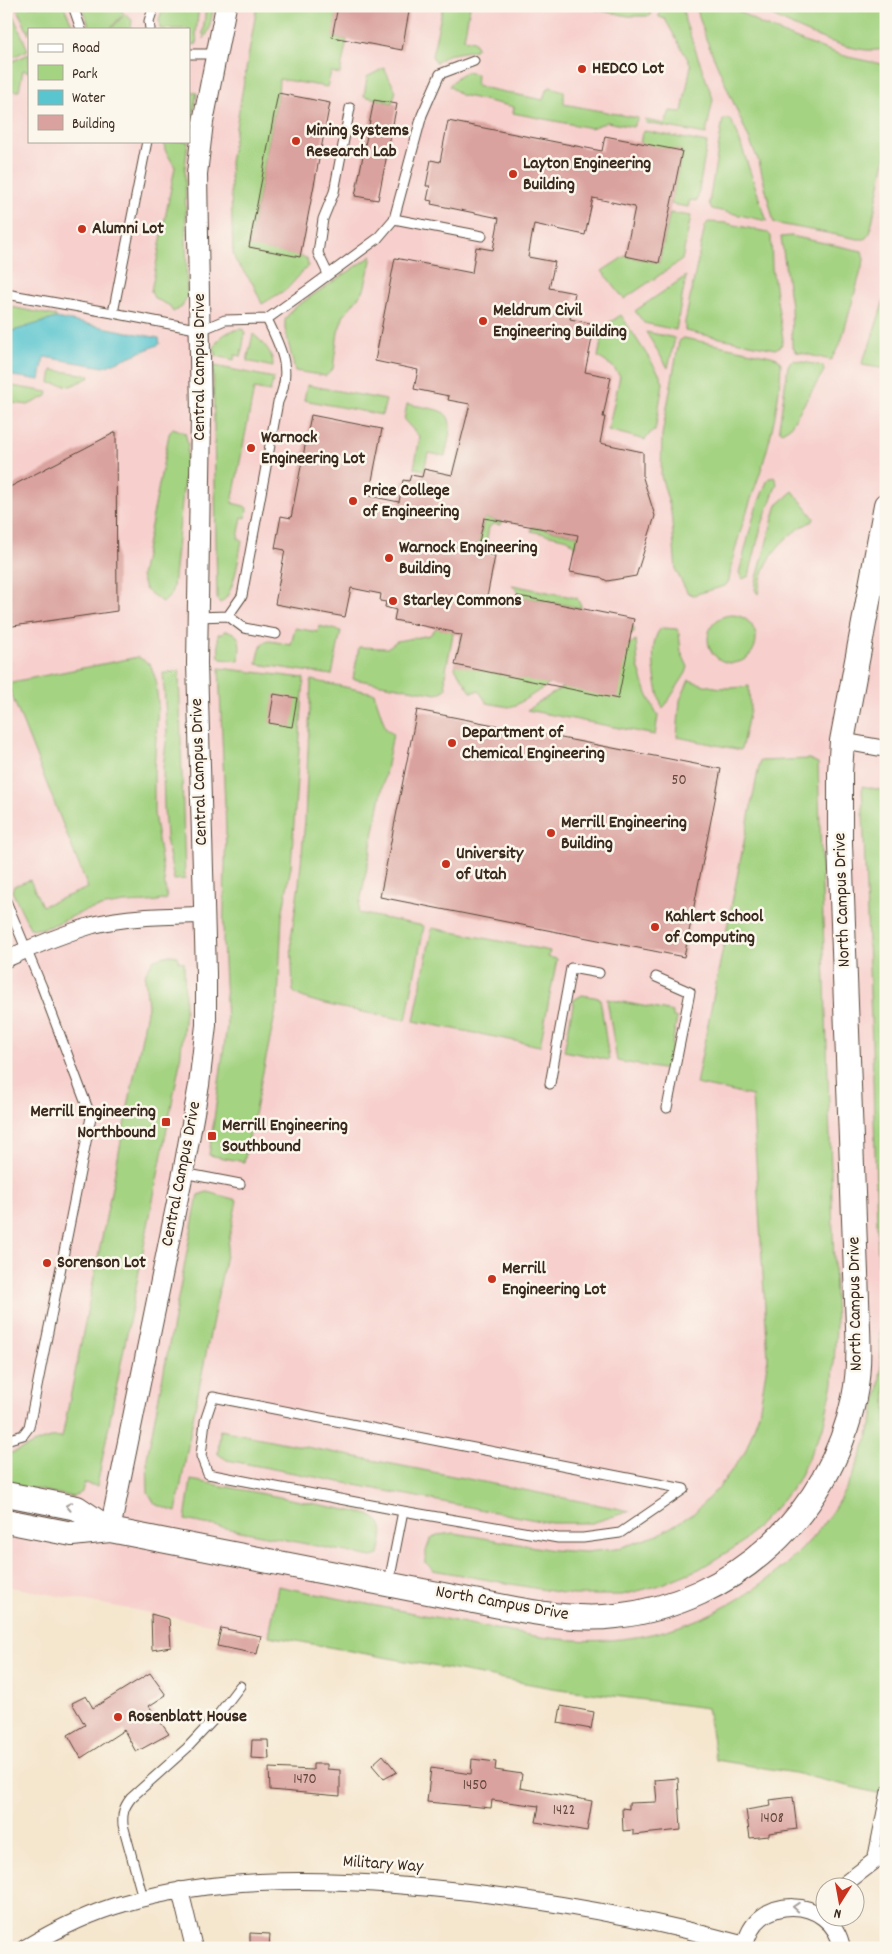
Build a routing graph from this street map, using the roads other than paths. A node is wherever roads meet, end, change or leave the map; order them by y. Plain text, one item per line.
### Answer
1 (73, 6) edge
2 (154, 6) edge
3 (226, 6) edge
4 (81, 28) edge
5 (150, 28) edge
6 (190, 54) edge
7 (216, 54) junction
8 (474, 61) dead end
9 (350, 108) dead end
10 (147, 142) edge
11 (394, 220) junction
12 (482, 236) dead end
13 (328, 274) junction
14 (6, 294) edge
15 (113, 313) junction
16 (267, 319) junction
17 (201, 330) junction
18 (886, 506) edge
19 (228, 616) junction
20 (196, 618) junction
21 (276, 634) dead end
22 (842, 741) junction
23 (886, 749) edge
24 (6, 901) edge
25 (204, 915) junction
26 (26, 950) junction
27 (6, 959) edge
28 (599, 973) dead end
29 (656, 978) dead end
30 (550, 1084) dead end
31 (666, 1108) dead end
32 (184, 1173) junction
33 (240, 1184) dead end
34 (6, 1440) edge
35 (6, 1494) edge
36 (403, 1512) junction
37 (6, 1521) edge
38 (110, 1530) junction
39 (389, 1584) junction
40 (240, 1686) dead end
41 (886, 1791) edge
42 (879, 1857) edge
43 (855, 1876) edge
44 (180, 1890) junction
45 (143, 1898) junction
46 (814, 1908) edge
47 (832, 1926) edge
48 (745, 1946) edge
49 (25, 1948) edge
50 (194, 1948) edge
51 (842, 1948) edge

1 - 4 lane
2 - 5 lane
3 - 7 street, Central Campus Drive
6 - 7 lane
7 - 17 street, Central Campus Drive
8 - 11 lane
9 - 13 lane
10 - 15 lane
11 - 12 lane
11 - 13 lane
13 - 16 lane
14 - 15 lane
15 - 17 lane
16 - 17 lane
16 - 19 lane
17 - 20 street, Central Campus Drive
18 - 22 main road, North Campus Drive
19 - 20 lane
19 - 21 lane
20 - 25 street, Central Campus Drive
22 - 23 street
22 - 39 main road, North Campus Drive
24 - 26 lane
25 - 26 street
25 - 32 street, Central Campus Drive
26 - 27 street
26 - 34 lane
28 - 30 lane
29 - 31 lane
32 - 33 lane
32 - 38 street, Central Campus Drive
38 -> 35 main road, North Campus Drive
36 - 36 lane
36 - 39 lane
37 - 38 main road, North Campus Drive
38 - 39 main road, North Campus Drive
40 - 45 lane
41 - 42 lane
42 - 43 street
44 - 45 street, Military Way
44 - 48 street, Military Way
44 - 50 street
45 - 49 street, Military Way
46 -> 48 street
47 - 51 street

